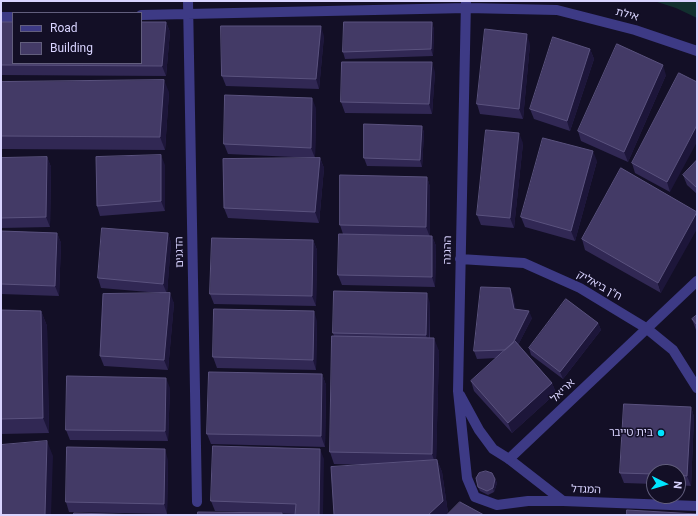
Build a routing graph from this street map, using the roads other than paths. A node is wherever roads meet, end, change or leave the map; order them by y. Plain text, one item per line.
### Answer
1 (188, 1) edge
2 (466, 4) edge
3 (187, 14) junction
4 (142, 15) edge
5 (1, 17) edge
6 (12, 17) edge
7 (697, 51) edge
8 (460, 260) junction
9 (697, 281) edge
10 (646, 328) junction
11 (697, 388) edge
12 (458, 391) junction
13 (509, 459) junction
14 (475, 497) joint
15 (563, 501) junction
16 (197, 502) dead end
17 (697, 506) edge

1 - 3 street, הדגנים
2 - 3 street, אילת
2 - 7 street, אילת
2 - 8 street, ההגנה
3 - 4 street, אילת
3 - 16 street, הדגנים
5 - 6 street
8 - 10 street, ח"ן ביאליק
8 - 12 street, ההגנה
9 - 10 street, אריאל
10 - 11 street, ח"ן ביאליק
10 - 13 street, אריאל
12 - 13 street
12 - 14 street, ההגנה
13 - 15 street
14 - 15 street, המגדל
15 - 17 street, המגדל

